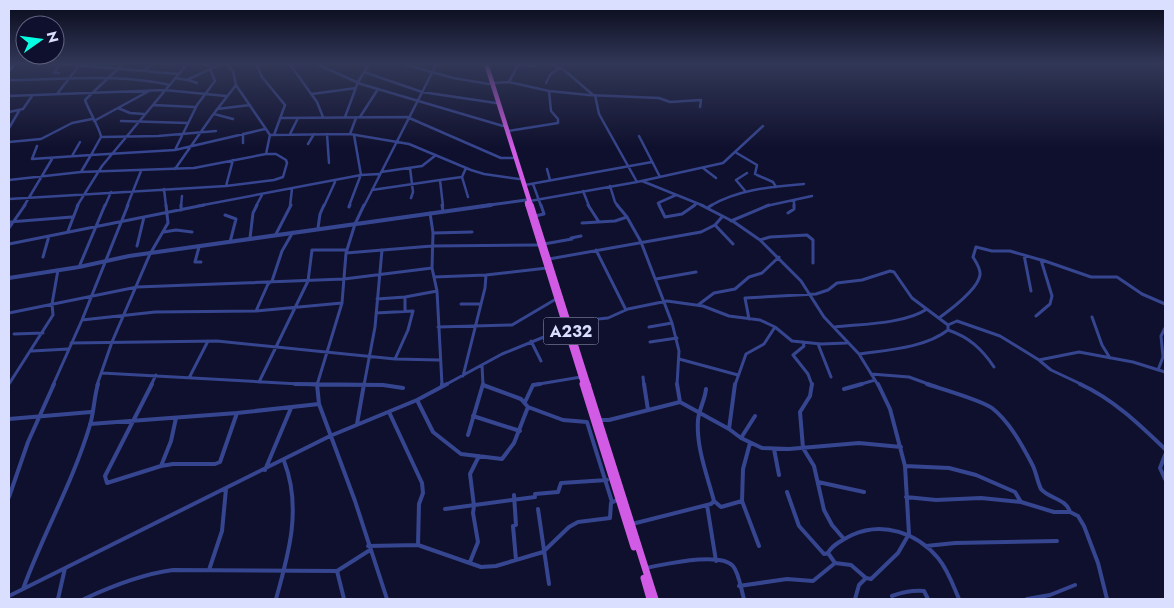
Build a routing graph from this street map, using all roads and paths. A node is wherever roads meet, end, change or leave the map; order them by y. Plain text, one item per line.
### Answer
1 (59, 91) edge
2 (138, 91) edge
3 (149, 91) edge
4 (164, 91) edge
5 (183, 91) edge
6 (230, 91) edge
7 (241, 91) edge
8 (274, 91) edge
9 (310, 91) edge
10 (331, 91) edge
11 (355, 91) edge
12 (376, 91) edge
13 (386, 91) edge
14 (493, 91) edge
15 (494, 91) edge
16 (549, 91) edge
17 (554, 91) edge
18 (586, 91) edge
19 (422, 92) joint
20 (92, 93) junction
21 (204, 93) junction
22 (57, 94) junction
23 (312, 94) junction
24 (589, 94) junction
25 (32, 95) junction
26 (595, 95) junction
27 (9, 96) edge
28 (226, 96) junction
29 (417, 101) junction
30 (496, 104) junction
31 (153, 105) junction
32 (251, 105) junction
33 (195, 107) junction
34 (700, 107) dead end
35 (118, 108) junction
36 (216, 110) junction
37 (19, 111) junction
38 (9, 112) edge
39 (144, 114) junction
40 (214, 114) junction
41 (323, 117) junction
42 (345, 117) junction
43 (360, 117) junction
44 (407, 117) junction
45 (280, 118) junction
46 (298, 118) junction
47 (356, 118) junction
48 (233, 119) dead end
49 (93, 120) junction
50 (122, 121) dead end
51 (139, 122) junction
52 (188, 123) junction
53 (503, 126) junction
54 (763, 126) dead end
55 (10, 128) edge
56 (265, 129) junction
57 (216, 130) dead end
58 (508, 131) junction
59 (183, 133) junction
60 (202, 133) junction
61 (243, 134) junction
62 (290, 134) junction
63 (314, 134) junction
64 (327, 134) junction
65 (352, 134) junction
66 (272, 135) junction
67 (126, 136) junction
68 (639, 136) dead end
69 (101, 137) junction
70 (9, 142) edge
71 (80, 142) dead end
72 (395, 142) junction
73 (243, 143) dead end
74 (308, 144) dead end
75 (38, 146) dead end
76 (191, 146) junction
77 (175, 150) junction
78 (512, 150) junction
79 (735, 152) junction
80 (112, 154) junction
81 (266, 154) junction
82 (91, 155) junction
83 (436, 155) junction
84 (72, 156) junction
85 (53, 158) junction
86 (513, 158) junction
87 (234, 160) junction
88 (652, 162) junction
89 (329, 163) dead end
90 (628, 167) junction
91 (410, 168) junction
92 (466, 168) junction
93 (703, 168) junction
94 (547, 169) dead end
95 (174, 170) junction
96 (141, 171) junction
97 (81, 172) junction
98 (98, 172) junction
99 (747, 172) dead end
100 (379, 173) junction
101 (44, 175) junction
102 (361, 176) junction
103 (462, 177) junction
104 (660, 177) junction
105 (716, 178) dead end
106 (520, 179) junction
107 (9, 180) edge
108 (440, 180) junction
109 (550, 180) junction
110 (335, 181) junction
111 (642, 181) junction
112 (637, 182) junction
113 (413, 183) junction
114 (525, 184) junction
115 (533, 184) junction
116 (804, 184) dead end
117 (226, 186) junction
118 (610, 186) junction
119 (776, 187) junction
120 (164, 189) junction
121 (292, 189) junction
122 (372, 190) junction
123 (583, 191) junction
124 (111, 192) junction
125 (133, 192) junction
126 (746, 192) junction
127 (85, 194) junction
128 (262, 195) junction
129 (676, 195) junction
130 (31, 196) junction
131 (182, 196) dead end
132 (812, 196) dead end
133 (468, 197) dead end
134 (411, 198) dead end
135 (9, 199) edge
136 (538, 199) junction
137 (528, 200) junction
138 (794, 200) junction
139 (696, 204) junction
140 (349, 207) dead end
141 (706, 209) junction
142 (182, 210) junction
143 (443, 212) junction
144 (168, 213) junction
145 (430, 213) junction
146 (788, 213) dead end
147 (225, 215) dead end
148 (535, 216) junction
149 (72, 217) junction
150 (144, 217) junction
151 (627, 217) junction
152 (722, 217) junction
153 (13, 221) junction
154 (731, 221) junction
155 (9, 222) edge
156 (122, 222) junction
157 (599, 222) junction
158 (582, 223) dead end
159 (355, 224) junction
160 (715, 225) junction
161 (95, 227) junction
162 (9, 228) edge
163 (318, 228) junction
164 (68, 230) junction
165 (164, 232) junction
166 (192, 232) dead end
167 (294, 232) junction
168 (472, 232) dead end
169 (276, 234) junction
170 (433, 234) junction
171 (49, 236) junction
172 (581, 236) dead end
173 (250, 238) junction
174 (760, 240) junction
175 (230, 242) junction
176 (641, 242) junction
177 (9, 244) edge
178 (733, 244) dead end
179 (542, 245) junction
180 (137, 246) dead end
181 (432, 246) junction
182 (199, 247) junction
183 (382, 250) junction
184 (596, 250) junction
185 (346, 251) junction
186 (150, 254) junction
187 (1024, 254) junction
188 (43, 257) dead end
189 (779, 257) junction
190 (549, 259) junction
191 (1041, 260) junction
192 (106, 262) junction
193 (201, 262) dead end
194 (813, 263) dead end
195 (80, 267) junction
196 (432, 268) junction
197 (548, 268) junction
198 (58, 270) junction
199 (696, 272) dead end
200 (486, 275) junction
201 (379, 276) junction
202 (9, 278) edge
203 (434, 278) junction
204 (344, 279) junction
205 (656, 279) junction
206 (308, 280) junction
207 (272, 281) junction
208 (137, 287) junction
209 (437, 291) junction
210 (1031, 291) dead end
211 (808, 293) junction
212 (405, 296) junction
213 (90, 297) junction
214 (376, 298) junction
215 (557, 299) junction
216 (663, 302) junction
217 (342, 303) junction
218 (52, 304) junction
219 (461, 304) dead end
220 (480, 304) junction
221 (1165, 304) edge
222 (698, 306) junction
223 (297, 307) junction
224 (927, 309) junction
225 (626, 310) junction
226 (256, 311) junction
227 (405, 311) junction
228 (9, 313) edge
229 (376, 313) junction
230 (125, 314) junction
231 (1036, 316) dead end
232 (1092, 317) dead end
233 (939, 318) junction
234 (749, 319) junction
235 (82, 320) junction
236 (672, 323) junction
237 (568, 326) junction
238 (775, 326) junction
239 (438, 327) junction
240 (475, 327) junction
241 (649, 327) dead end
242 (835, 327) junction
243 (948, 328) junction
244 (1165, 328) edge
245 (43, 333) junction
246 (14, 334) dead end
247 (676, 338) junction
248 (208, 341) junction
249 (531, 341) junction
250 (112, 342) junction
251 (650, 342) dead end
252 (804, 342) junction
253 (71, 343) junction
254 (847, 343) junction
255 (818, 344) junction
256 (275, 347) junction
257 (68, 349) junction
258 (32, 351) junction
259 (327, 353) junction
260 (859, 354) junction
261 (370, 357) junction
262 (1110, 358) junction
263 (395, 359) junction
264 (679, 359) junction
265 (439, 360) junction
266 (541, 361) dead end
267 (1040, 361) junction
268 (482, 365) junction
269 (994, 367) dead end
270 (1158, 370) junction
271 (1165, 372) edge
272 (102, 373) junction
273 (871, 374) junction
274 (156, 375) junction
275 (738, 375) junction
276 (463, 376) junction
277 (581, 377) junction
278 (644, 377) dead end
279 (831, 377) dead end
280 (189, 378) junction
281 (875, 380) junction
282 (259, 382) junction
283 (9, 384) edge
284 (317, 385) junction
285 (483, 385) junction
286 (363, 386) junction
287 (442, 386) junction
288 (403, 388) dead end
289 (706, 389) dead end
290 (844, 389) dead end
291 (417, 400) junction
292 (526, 402) junction
293 (680, 402) junction
294 (319, 404) junction
295 (528, 407) junction
296 (291, 408) junction
297 (648, 410) junction
298 (91, 412) junction
299 (389, 412) junction
300 (237, 413) junction
301 (699, 414) junction
302 (40, 415) junction
303 (473, 416) junction
304 (755, 416) dead end
305 (176, 418) junction
306 (9, 419) edge
307 (599, 420) junction
308 (134, 421) junction
309 (90, 424) junction
310 (357, 424) junction
311 (729, 429) junction
312 (520, 431) junction
313 (468, 435) dead end
314 (330, 436) junction
315 (740, 438) junction
316 (750, 443) junction
317 (901, 447) junction
318 (803, 448) junction
319 (774, 449) junction
320 (1165, 449) edge
321 (1165, 455) edge
322 (479, 456) junction
323 (284, 460) junction
324 (605, 464) junction
325 (161, 466) junction
326 (905, 466) junction
327 (265, 470) junction
328 (779, 475) dead end
329 (1165, 479) edge
330 (613, 481) junction
331 (818, 482) junction
332 (226, 489) junction
333 (787, 492) dead end
334 (864, 492) dead end
335 (9, 496) edge
336 (514, 497) junction
337 (906, 497) junction
338 (620, 498) junction
339 (714, 501) junction
340 (612, 502) junction
341 (742, 502) junction
342 (1021, 502) junction
343 (707, 505) junction
344 (474, 506) junction
345 (444, 509) dead end
346 (538, 509) dead end
347 (1070, 512) junction
348 (632, 524) junction
349 (909, 534) junction
350 (844, 539) junction
351 (1056, 541) dead end
352 (418, 545) junction
353 (759, 546) dead end
354 (926, 546) junction
355 (369, 548) junction
356 (543, 552) junction
357 (828, 553) junction
358 (516, 560) junction
359 (716, 560) junction
360 (470, 562) junction
361 (835, 563) junction
362 (66, 568) junction
363 (644, 568) junction
364 (209, 570) junction
365 (284, 570) junction
366 (337, 571) junction
367 (866, 578) junction
368 (549, 584) dead end
369 (1075, 585) dead end
370 (739, 586) junction
371 (23, 590) junction
372 (9, 596) edge
373 (892, 596) dead end
374 (58, 599) edge
375 (84, 599) edge
376 (276, 599) edge
377 (344, 599) edge
378 (387, 599) edge
379 (650, 599) edge
380 (655, 599) edge
381 (744, 599) edge
382 (855, 599) edge
383 (928, 599) edge
384 (959, 599) edge
385 (1027, 599) edge
386 (1107, 599) edge

1 - 22 street
2 - 20 street
3 - 35 street
4 - 31 street
5 - 21 street
6 - 28 street
7 - 32 street
8 - 45 street
9 - 23 street
10 - 23 street
11 - 42 street
12 - 43 street
13 - 29 street
14 - 30 highway, A232
15 - 58 highway, A232
16 - 58 street
17 - 24 street
18 - 24 street
19 - 29 street
19 - 30 street
20 - 22 street
20 - 49 street
21 - 28 street
21 - 33 street
22 - 25 street
23 - 41 street
24 - 26 street
25 - 27 street
25 - 37 street
26 - 34 street
26 - 90 street
28 - 36 street
29 - 44 street
29 - 53 street
30 - 53 highway, A232
31 - 33 street
31 - 39 street
32 - 36 street
32 - 56 street
33 - 52 street
35 - 39 street
35 - 49 street
36 - 40 street
37 - 38 street
37 - 55 street
39 - 51 street
40 - 48 street
40 - 60 street
41 - 42 street
41 - 46 street
42 - 47 street
43 - 44 street
43 - 47 street
44 - 72 street
44 - 86 street
45 - 46 street
45 - 66 street
46 - 62 street
47 - 65 street
49 - 69 street
49 - 70 street
50 - 51 street
51 - 52 street
51 - 67 street
52 - 59 street
53 - 78 highway, A232
54 - 79 street
56 - 61 street
56 - 66 street
57 - 60 street
58 - 78 highway, A232
59 - 60 street
59 - 67 street
59 - 77 street
60 - 76 street
61 - 73 street
61 - 76 street
62 - 63 street
62 - 66 street
63 - 64 street
63 - 74 street
64 - 65 street
64 - 89 street
65 - 72 street
65 - 102 street
66 - 81 street
67 - 69 street
67 - 80 street
68 - 88 street
69 - 82 street
71 - 84 street
72 - 83 street
72 - 100 street
75 - 85 street
76 - 77 street
76 - 95 street
77 - 80 street
78 - 86 highway, A232
78 - 114 highway, A232
79 - 93 street
79 - 119 street
80 - 82 street
80 - 98 street
81 - 87 street
81 - 117 street
82 - 84 street
82 - 97 street
83 - 91 street
83 - 92 street
84 - 85 street
85 - 101 street
86 - 106 highway, A232
87 - 95 street
87 - 117 street
88 - 90 street
88 - 104 street
90 - 109 street
90 - 112 street
91 - 100 street
91 - 113 street
92 - 103 street
92 - 106 street
93 - 104 street
93 - 105 street
94 - 109 street
95 - 96 street
96 - 98 street
96 - 125 street
97 - 98 street
97 - 101 street
98 - 127 street
99 - 126 street
100 - 102 street
100 - 122 street
101 - 107 street
101 - 130 street
102 - 110 street
102 - 140 street
103 - 108 street
103 - 133 street
104 - 111 street
106 - 137 highway, A232
108 - 113 street
108 - 143 street
109 - 115 street
110 - 121 street
110 - 163 street
111 - 112 street
111 - 129 street
112 - 118 street
113 - 122 street
113 - 134 street
114 - 115 street
114 - 137 highway, A232
115 - 136 street
116 - 119 street
117 - 120 street
118 - 123 street
118 - 151 street
119 - 126 street
120 - 125 street
120 - 144 street
121 - 128 street
121 - 169 street
122 - 159 street
123 - 136 street
123 - 157 street
124 - 125 street
124 - 127 street
124 - 161 street
125 - 156 street
126 - 141 street
127 - 130 street
127 - 149 street
128 - 142 street
128 - 173 street
129 - 139 street
129 - 139 street
130 - 135 street
130 - 153 street
131 - 142 street
132 - 138 street
136 - 137 street
136 - 148 street
137 - 143 street
137 - 148 highway, A232
137 - 179 highway, A232
138 - 146 street
138 - 154 street
139 - 141 street
141 - 152 street
142 - 144 street
143 - 145 street
144 - 150 street
144 - 165 street
145 - 159 street
145 - 170 street
147 - 175 street
148 - 179 highway, A232
149 - 153 street
149 - 164 street
150 - 156 street
150 - 180 street
151 - 157 street
151 - 176 street
152 - 154 street
152 - 160 street
153 - 155 street
153 - 162 street
154 - 174 street
156 - 161 street
156 - 192 street
157 - 158 street
159 - 163 street
159 - 185 street
160 - 176 street
160 - 178 street
161 - 164 street
161 - 195 street
163 - 167 street
164 - 171 street
165 - 166 street
165 - 186 street
167 - 169 street
167 - 207 street
168 - 170 street
169 - 173 street
170 - 181 street
171 - 177 street
171 - 188 street
172 - 179 street
173 - 175 street
174 - 189 street
174 - 194 street
175 - 182 street
176 - 184 street
176 - 205 street
179 - 181 street
179 - 190 highway, A232
179 - 197 highway, A232
181 - 183 street
181 - 196 street
182 - 186 street
182 - 193 street
183 - 185 street
183 - 201 street
184 - 190 street
184 - 225 street
185 - 204 street
185 - 206 street
186 - 192 street
186 - 208 street
187 - 191 street
187 - 210 street
187 - 233 street
189 - 211 street
189 - 222 street
190 - 237 highway, A232
191 - 221 street
191 - 231 street
192 - 195 street
192 - 213 street
195 - 198 street
196 - 201 street
196 - 203 street
197 - 200 street
197 - 215 highway, A232
198 - 202 street
198 - 218 street
199 - 205 street
200 - 203 street
200 - 220 street
201 - 204 street
201 - 214 street
203 - 209 street
204 - 206 street
204 - 217 street
205 - 216 street
206 - 207 street
206 - 223 street
207 - 208 street
207 - 226 street
208 - 213 street
208 - 230 street
209 - 212 street
209 - 239 street
211 - 224 street
211 - 234 street
211 - 242 street
212 - 214 street
212 - 227 street
213 - 218 street
213 - 235 street
214 - 229 street
215 - 237 highway, A232
215 - 240 street
216 - 222 street
216 - 225 street
216 - 236 street
217 - 223 street
217 - 259 street
218 - 228 street
218 - 245 street
219 - 220 street
220 - 240 street
222 - 234 street
223 - 226 street
223 - 256 street
224 - 233 street
224 - 242 street
225 - 237 street
226 - 230 street
227 - 229 street
227 - 263 street
229 - 261 street
230 - 235 street
230 - 250 street
232 - 262 street
233 - 243 street
234 - 238 street
235 - 253 street
236 - 241 street
236 - 247 street
237 - 249 street
237 - 277 highway, A232
237 - 307 highway, A232
238 - 252 street
238 - 275 street
239 - 240 street
239 - 265 street
240 - 276 street
242 - 254 street
243 - 260 street
243 - 267 street
243 - 269 street
244 - 270 street
245 - 246 street
245 - 258 street
247 - 251 street
247 - 264 street
248 - 250 street
248 - 256 street
248 - 280 street
249 - 266 street
249 - 268 street
250 - 253 street
250 - 272 street
252 - 255 street
252 - 318 street
253 - 257 street
254 - 255 street
254 - 260 street
255 - 279 street
256 - 259 street
256 - 282 street
257 - 258 street
257 - 302 street
258 - 283 street
259 - 261 street
259 - 284 street
260 - 273 street
261 - 263 street
261 - 286 street
262 - 267 street
262 - 270 street
263 - 265 street
264 - 275 street
264 - 293 street
265 - 287 street
267 - 320 street
268 - 276 street
268 - 285 street
270 - 271 street
272 - 274 street
272 - 298 street
273 - 281 street
273 - 347 street
274 - 280 street
274 - 308 street
275 - 311 street
276 - 287 street
277 - 292 street
277 - 324 highway, A232
278 - 297 street
280 - 282 street
281 - 290 street
281 - 317 street
282 - 284 street
284 - 286 street
284 - 294 street
285 - 292 street
285 - 303 street
286 - 288 street
286 - 310 street
287 - 291 street
289 - 301 street
291 - 299 street
291 - 322 street
292 - 295 street
293 - 297 street
293 - 301 street
294 - 296 street
294 - 314 street
295 - 312 street
295 - 324 street
296 - 300 street
296 - 327 street
297 - 307 street
298 - 302 street
298 - 309 street
299 - 310 street
299 - 352 street
300 - 305 street
300 - 325 street
301 - 311 street
301 - 339 street
302 - 306 street
302 - 335 street
303 - 312 street
303 - 313 street
304 - 315 street
305 - 308 street
305 - 325 street
307 - 330 highway, A232
308 - 309 street
308 - 325 street
309 - 371 street
310 - 314 street
311 - 315 street
312 - 322 street
314 - 323 street
314 - 355 street
315 - 316 street
316 - 319 street
316 - 341 street
317 - 318 street
317 - 326 street
318 - 319 street
318 - 331 street
319 - 328 street
321 - 329 street
322 - 344 street
323 - 327 street
323 - 365 street
324 - 330 highway, A232
326 - 337 street
326 - 342 street
327 - 332 street
330 - 336 street
330 - 338 highway, A232
330 - 340 street
330 - 348 highway, A232
331 - 334 street
331 - 350 street
332 - 362 street
332 - 364 street
333 - 357 street
336 - 344 street
336 - 358 street
337 - 342 street
337 - 349 street
338 - 340 street
338 - 379 highway, A232
339 - 341 street
339 - 343 street
340 - 356 street
341 - 353 street
342 - 347 street
343 - 348 street
343 - 359 street
344 - 345 street
344 - 360 street
346 - 356 street
347 - 386 street
348 - 363 highway, A232
349 - 350 street
349 - 354 street
349 - 367 street
350 - 357 street
351 - 354 street
352 - 355 street
352 - 360 street
354 - 384 street
355 - 366 street
355 - 378 street
356 - 358 street
356 - 368 street
357 - 361 street
358 - 360 street
359 - 363 street
359 - 370 street
361 - 367 street
361 - 370 street
362 - 371 street
362 - 374 street
363 - 380 highway, A232
364 - 365 street
364 - 375 street
365 - 366 street
365 - 376 street
366 - 377 street
367 - 382 street
369 - 385 street
370 - 381 street
371 - 372 street
373 - 383 street

